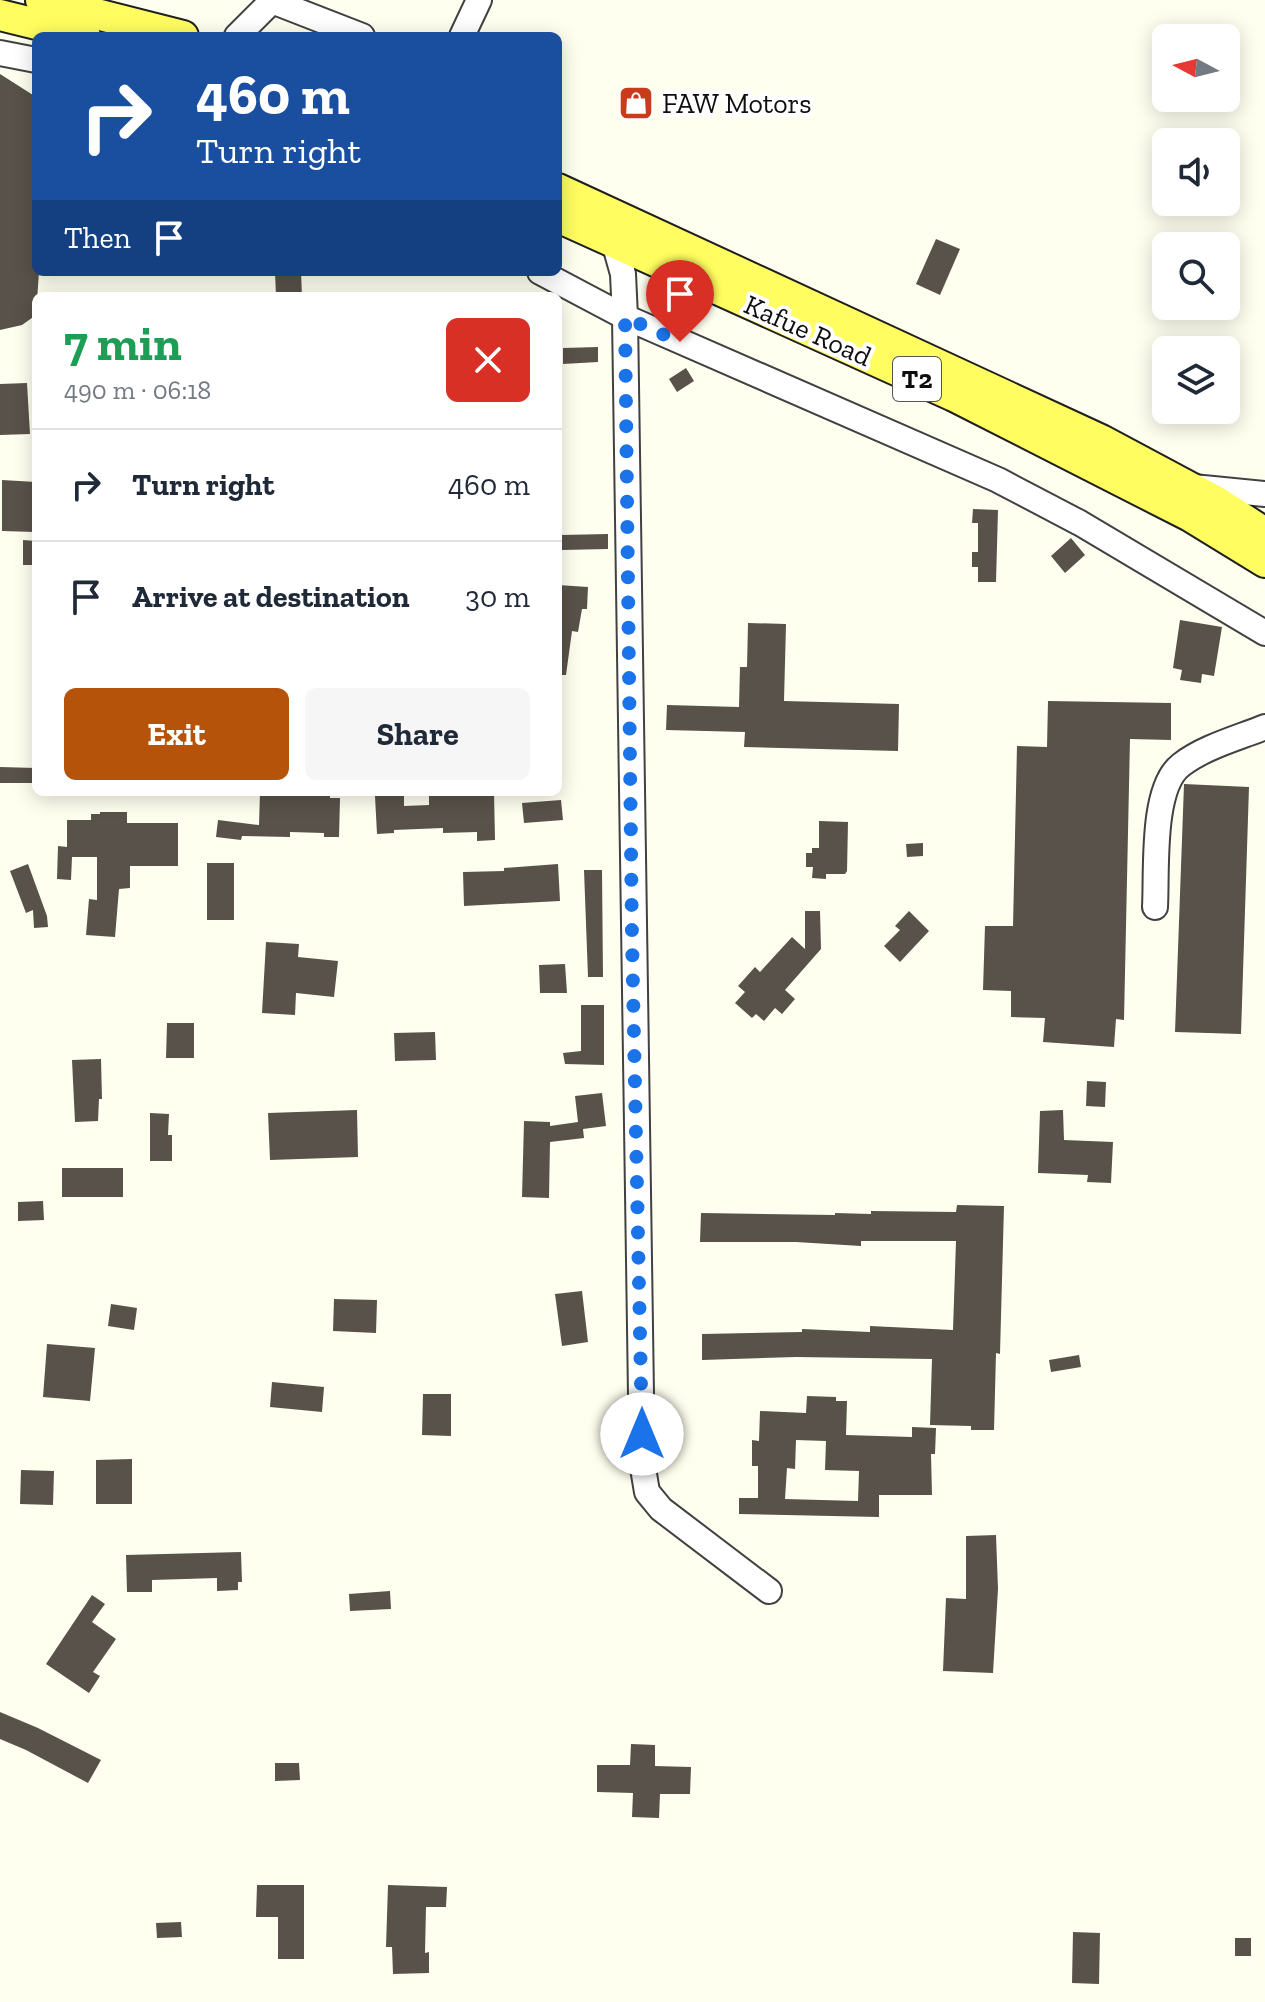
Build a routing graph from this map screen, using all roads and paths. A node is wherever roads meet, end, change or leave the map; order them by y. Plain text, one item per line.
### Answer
1 (42, 0) edge
2 (479, 0) edge
3 (272, 1) edge
4 (0, 15) edge
5 (69, 32) edge
6 (167, 32) edge
7 (241, 32) edge
8 (352, 32) edge
9 (464, 32) edge
10 (0, 53) edge
11 (32, 59) edge
12 (562, 191) edge
13 (562, 219) edge
14 (614, 242) junction
15 (548, 276) edge
16 (625, 317) junction
17 (1186, 486) junction
18 (1265, 494) edge
19 (1265, 533) edge
20 (1265, 562) edge
21 (1265, 633) edge
22 (1265, 727) edge
23 (1155, 907) dead end
24 (769, 1591) dead end

1 - 6 main road
2 - 9 street
3 - 7 street
3 - 8 street
4 - 5 main road
10 - 11 street
12 - 17 main road, Kafue Road / T2
13 - 14 main road, Kafue Road / T2
14 - 16 street
14 - 20 main road, Kafue Road / T2
15 - 16 street
16 - 21 street
16 - 24 street
17 - 18 street
17 - 19 main road, Kafue Road / T2
22 - 23 street

